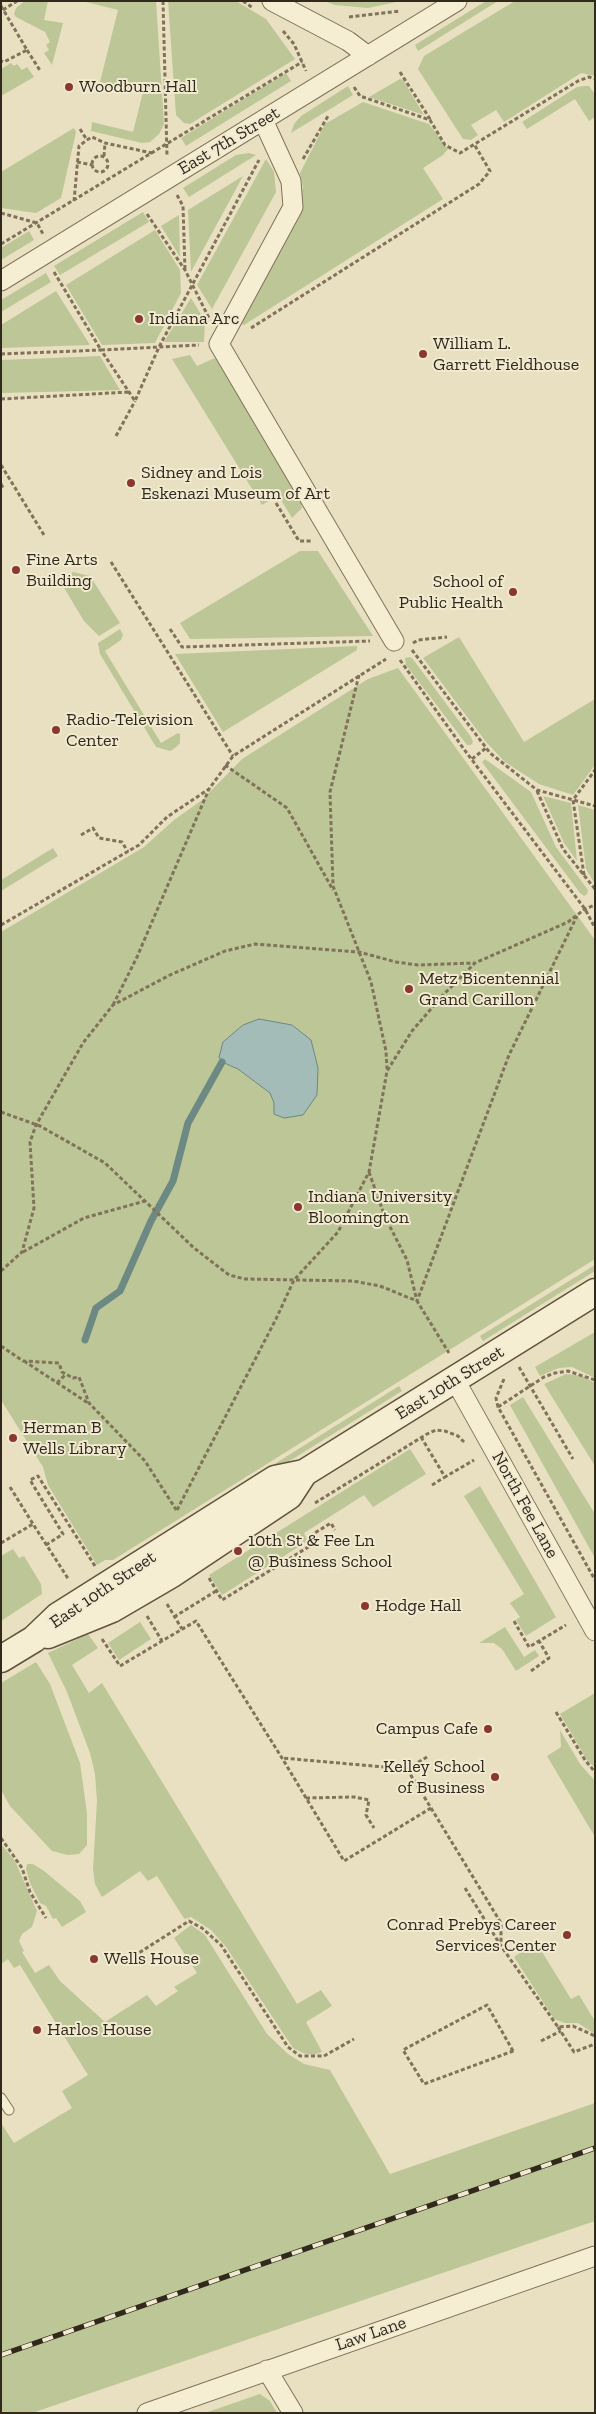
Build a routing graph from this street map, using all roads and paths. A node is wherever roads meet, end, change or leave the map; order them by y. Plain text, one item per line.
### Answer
1 (163, 1) edge
2 (243, 1) edge
3 (457, 1) edge
4 (15, 2) edge
5 (266, 7) edge
6 (2, 8) edge
7 (401, 11) dead end
8 (343, 16) dead end
9 (282, 30) dead end
10 (27, 50) junction
11 (368, 56) junction
12 (2, 62) edge
13 (302, 62) junction
14 (41, 72) dead end
15 (400, 72) dead end
16 (595, 80) edge
17 (315, 88) junction
18 (360, 96) dead end
19 (328, 116) dead end
20 (264, 120) junction
21 (430, 120) junction
22 (80, 129) dead end
23 (87, 140) junction
24 (105, 143) junction
25 (166, 144) junction
26 (474, 144) junction
27 (152, 153) junction
28 (104, 156) junction
29 (261, 157) dead end
30 (77, 162) junction
31 (92, 165) junction
32 (106, 171) junction
33 (111, 179) junction
34 (290, 181) junction
35 (137, 197) junction
36 (74, 201) junction
37 (183, 206) dead end
38 (1, 214) edge
39 (37, 223) junction
40 (1, 244) edge
41 (52, 250) junction
42 (184, 270) junction
43 (1, 281) edge
44 (192, 287) junction
45 (219, 344) junction
46 (159, 347) junction
47 (101, 350) junction
48 (1, 354) edge
49 (129, 392) junction
50 (1, 399) edge
51 (135, 401) junction
52 (116, 436) dead end
53 (1, 465) edge
54 (44, 535) dead end
55 (111, 562) dead end
56 (170, 629) dead end
57 (447, 637) dead end
58 (393, 650) junction
59 (359, 675) junction
60 (486, 748) junction
61 (233, 756) junction
62 (472, 759) junction
63 (225, 765) junction
64 (595, 770) edge
65 (209, 790) junction
66 (537, 790) junction
67 (573, 800) junction
68 (595, 806) edge
69 (81, 835) dead end
70 (128, 852) junction
71 (584, 876) junction
72 (595, 889) edge
73 (338, 900) junction
74 (595, 905) edge
75 (585, 909) junction
76 (578, 913) junction
77 (1, 925) edge
78 (595, 928) edge
79 (359, 952) junction
80 (475, 963) junction
81 (112, 1005) junction
82 (387, 1070) junction
83 (1, 1112) edge
84 (36, 1125) junction
85 (369, 1172) junction
86 (145, 1201) junction
87 (22, 1252) junction
88 (1, 1271) edge
89 (294, 1280) junction
90 (595, 1292) edge
91 (417, 1301) junction
92 (1, 1346) edge
93 (449, 1354) dead end
94 (23, 1360) junction
95 (527, 1362) dead end
96 (519, 1367) junction
97 (514, 1370) dead end
98 (66, 1374) junction
99 (509, 1374) dead end
100 (455, 1380) junction
101 (595, 1380) edge
102 (57, 1383) junction
103 (530, 1387) junction
104 (89, 1403) junction
105 (498, 1407) junction
106 (421, 1437) junction
107 (466, 1444) dead end
108 (470, 1452) dead end
109 (573, 1458) dead end
110 (474, 1460) junction
111 (478, 1469) dead end
112 (446, 1478) junction
113 (432, 1485) dead end
114 (10, 1487) dead end
115 (313, 1504) dead end
116 (177, 1510) junction
117 (179, 1516) dead end
118 (33, 1524) junction
119 (336, 1530) dead end
120 (1, 1543) edge
121 (46, 1545) junction
122 (96, 1567) dead end
123 (205, 1571) dead end
124 (66, 1577) dead end
125 (595, 1580) edge
126 (216, 1591) junction
127 (163, 1597) dead end
128 (143, 1610) dead end
129 (561, 1616) dead end
130 (174, 1617) junction
131 (514, 1621) dead end
132 (566, 1625) junction
133 (182, 1629) junction
134 (569, 1631) dead end
135 (595, 1631) edge
136 (174, 1634) junction
137 (101, 1637) dead end
138 (176, 1638) dead end
139 (539, 1640) junction
140 (162, 1641) junction
141 (1, 1660) edge
142 (531, 1671) dead end
143 (556, 1712) dead end
144 (427, 1757) dead end
145 (282, 1758) junction
146 (407, 1769) junction
147 (595, 1772) edge
148 (306, 1798) junction
149 (431, 1808) junction
150 (374, 1828) dead end
151 (1, 1838) edge
152 (465, 1888) dead end
153 (46, 1918) dead end
154 (502, 1946) junction
155 (134, 1956) dead end
156 (558, 2027) junction
157 (561, 2032) junction
158 (595, 2036) edge
159 (354, 2039) dead end
160 (541, 2041) dead end
161 (595, 2044) edge
162 (514, 2051) joint
163 (1, 2098) edge
164 (8, 2110) dead end
165 (595, 2256) edge
166 (267, 2370) junction
167 (176, 2408) edge
168 (147, 2413) edge
169 (293, 2413) edge

1 - 25 path
2 - 5 path
3 - 11 street, East 7th Street
4 - 6 path
5 - 11 street
6 - 10 path
7 - 8 path
9 - 13 path
10 - 12 path
10 - 14 path
11 - 17 street, East 7th Street
13 - 17 path
13 - 25 path
15 - 21 path
16 - 26 path
17 - 20 street, East 7th Street
18 - 21 path
19 - 34 path
20 - 34 street
20 - 35 street, East 7th Street
21 - 26 path
22 - 23 path
23 - 24 path
23 - 30 path
24 - 27 path
24 - 28 path
25 - 27 path
26 - 45 path
27 - 33 path
28 - 31 path
28 - 32 path
29 - 44 path
30 - 31 path
30 - 36 path
31 - 32 path
32 - 33 path
33 - 36 path
34 - 45 street
35 - 41 street, East 7th Street
35 - 42 path
36 - 39 path
37 - 42 path
38 - 39 path
39 - 40 path
39 - 41 path
41 - 43 street, East 7th Street
41 - 47 path
42 - 44 path
44 - 45 path
44 - 46 path
45 - 46 path
45 - 58 street
46 - 47 path
46 - 51 path
47 - 48 path
47 - 49 path
49 - 50 path
49 - 51 path
51 - 52 path
53 - 54 path
55 - 61 path
56 - 58 path
57 - 60 path
58 - 59 path
58 - 62 path
59 - 61 path
59 - 73 path
60 - 62 path
60 - 66 path
61 - 63 path
62 - 75 path
63 - 65 path
63 - 73 path
64 - 67 path
65 - 70 path
65 - 81 path
66 - 67 path
66 - 71 path
67 - 68 path
67 - 71 path
69 - 70 path
70 - 77 path
71 - 72 path
73 - 79 path
74 - 75 path
75 - 76 path
75 - 78 path
76 - 80 path
76 - 91 path
79 - 80 path
79 - 81 path
79 - 82 path
80 - 82 path
81 - 84 path
82 - 85 path
83 - 84 path
84 - 86 path
84 - 87 path
85 - 89 path
85 - 91 path
86 - 87 path
86 - 89 path
87 - 88 path
89 - 91 path
89 - 116 path
90 - 100 street, East 10th Street
91 - 93 path
92 - 94 path
94 - 98 path
94 - 102 path
95 - 96 path
96 - 97 path
96 - 103 path
98 - 102 path
98 - 104 path
99 - 105 path
100 - 135 street, North Fee Lane
100 - 141 street, East 10th Street
101 - 103 path
102 - 104 path
103 - 105 path
103 - 109 path
104 - 116 path
105 - 125 path
106 - 107 path
106 - 112 path
106 - 115 path
108 - 110 path
110 - 111 path
110 - 112 path
112 - 113 path
114 - 118 path
116 - 117 path
118 - 120 path
118 - 121 path
119 - 126 path
121 - 122 path
121 - 124 path
123 - 126 path
126 - 130 path
127 - 130 path
128 - 140 path
129 - 132 path
130 - 133 path
131 - 139 path
132 - 134 path
132 - 139 path
133 - 136 path
133 - 145 path
136 - 138 path
136 - 140 path
137 - 140 path
139 - 142 path
143 - 147 path
144 - 146 path
145 - 146 path
145 - 148 path
146 - 149 path
148 - 149 path
148 - 150 path
149 - 154 path
151 - 153 path
152 - 154 path
154 - 156 path
155 - 159 path
156 - 157 path
156 - 158 path
157 - 160 path
157 - 161 path
162 - 162 path
163 - 164 lane
165 - 166 street, Law Lane
166 - 167 street, Law Lane
166 - 169 street
167 - 168 street, Law Lane

